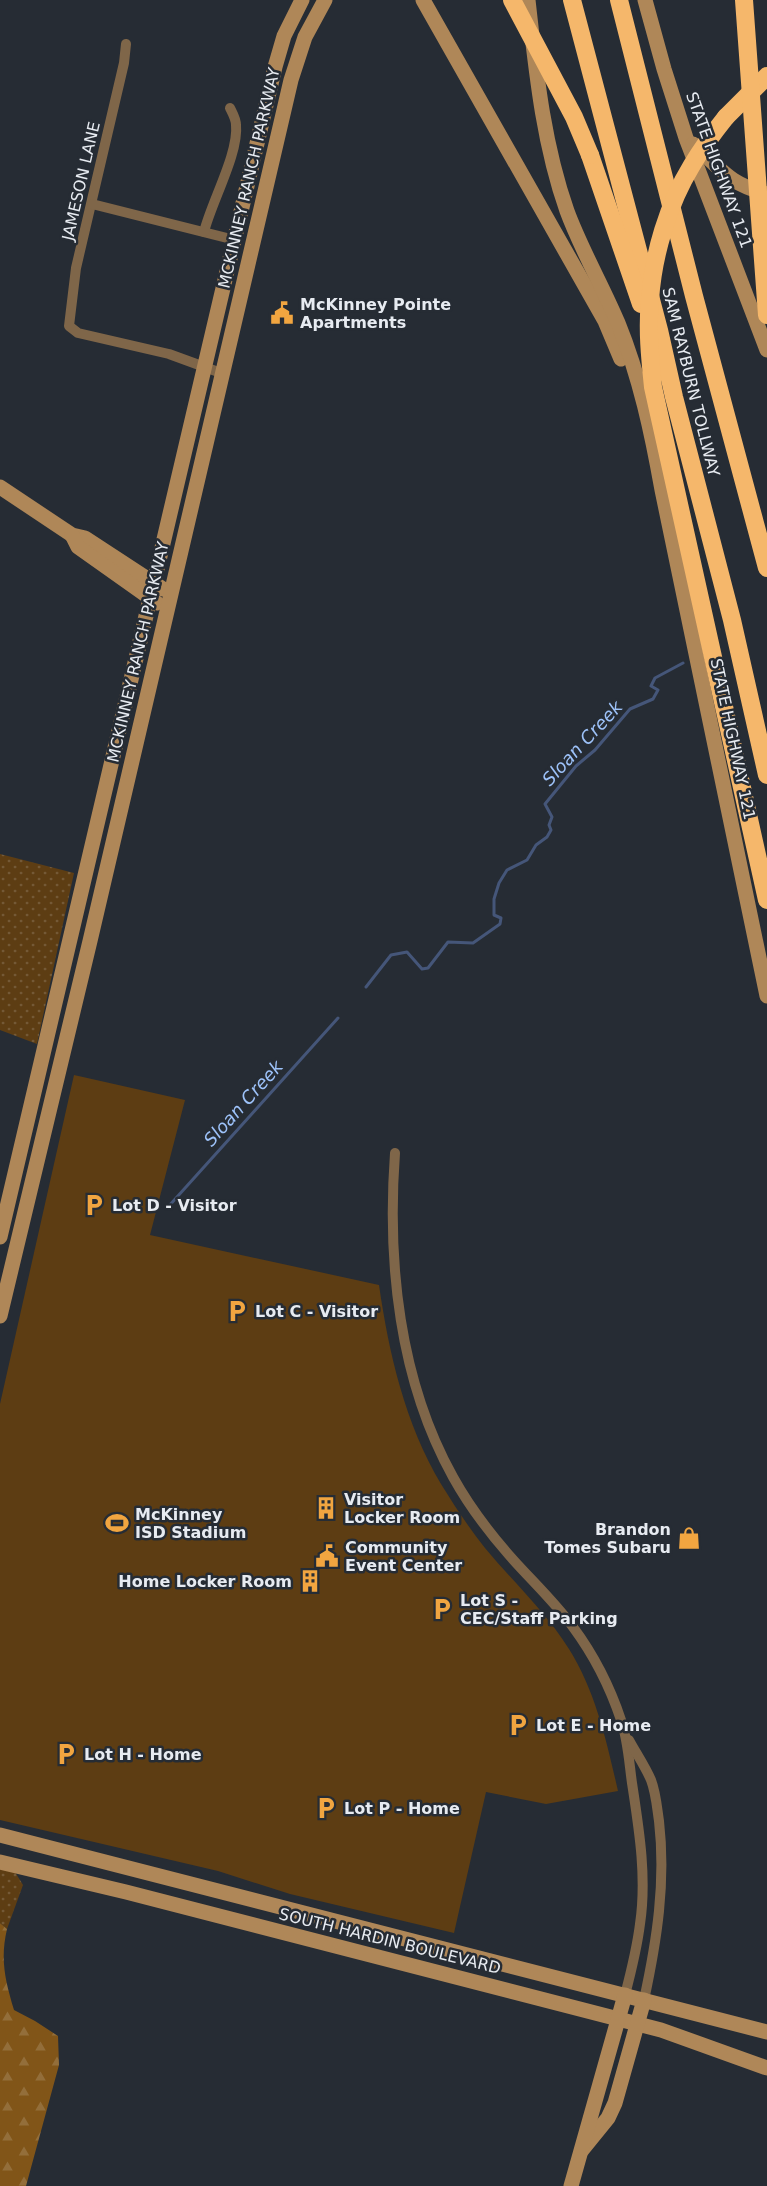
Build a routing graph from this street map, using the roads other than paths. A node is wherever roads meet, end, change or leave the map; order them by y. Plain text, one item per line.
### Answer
1 (325, 0) edge
2 (423, 0) edge
3 (512, 0) edge
4 (528, 0) edge
5 (572, 0) edge
6 (619, 0) edge
7 (645, 0) edge
8 (744, 0) edge
9 (299, 7) edge
10 (126, 44) dead end
11 (294, 67) junction
12 (767, 76) edge
13 (230, 108) dead end
14 (686, 138) junction
15 (767, 194) edge
16 (92, 204) junction
17 (204, 232) junction
18 (235, 240) junction
19 (767, 315) edge
20 (767, 350) edge
21 (205, 367) junction
22 (221, 373) junction
23 (674, 397) junction
24 (0, 487) edge
25 (662, 490) junction
26 (72, 535) junction
27 (767, 568) edge
28 (155, 583) junction
29 (170, 594) junction
30 (151, 599) junction
31 (166, 610) junction
32 (767, 775) edge
33 (767, 900) edge
34 (767, 996) edge
35 (395, 1153) dead end
36 (1, 1231) edge
37 (0, 1316) edge
38 (625, 1734) junction
39 (0, 1835) edge
40 (0, 1862) edge
41 (132, 1870) junction
42 (126, 1892) junction
43 (625, 1995) junction
44 (645, 2000) junction
45 (619, 2019) junction
46 (638, 2024) junction
47 (767, 2032) edge
48 (767, 2068) edge
49 (579, 2155) junction
50 (571, 2186) edge

1 - 11 main road, MCKINNEY RANCH PARKWAY
2 - 25 main road
3 - 23 highway, bridge
4 - 25 main road
5 - 23 highway, SAM RAYBURN TOLLWAY
6 - 27 highway, SAM RAYBURN TOLLWAY
7 - 14 main road, STATE HIGHWAY 121
8 - 19 highway, bridge
9 - 11 main road
9 - 18 main road, MCKINNEY RANCH PARKWAY
10 - 16 street, JAMESON LANE
11 - 22 main road, MCKINNEY RANCH PARKWAY
12 - 33 highway, bridge
13 - 17 street
14 - 15 main road
14 - 20 main road, STATE HIGHWAY 121
16 - 17 street
16 - 21 street, JAMESON LANE
17 - 18 street
18 - 21 main road, MCKINNEY RANCH PARKWAY
21 - 22 street
21 - 28 main road, MCKINNEY RANCH PARKWAY
22 - 29 main road, MCKINNEY RANCH PARKWAY
23 - 32 highway, SAM RAYBURN TOLLWAY
24 - 26 main road
25 - 34 main road, STATE HIGHWAY 121
26 - 28 main road
26 - 30 main road
28 - 29 main road
28 - 30 main road, MCKINNEY RANCH PARKWAY
29 - 31 main road, MCKINNEY RANCH PARKWAY
30 - 31 main road
30 - 36 main road, MCKINNEY RANCH PARKWAY
31 - 37 main road, MCKINNEY RANCH PARKWAY
35 - 38 street
38 - 43 street
38 - 44 street
39 - 41 main road, SOUTH HARDIN BOULEVARD
40 - 42 main road, SOUTH HARDIN BOULEVARD
41 - 42 main road
41 - 43 main road, SOUTH HARDIN BOULEVARD
42 - 45 main road, SOUTH HARDIN BOULEVARD
43 - 44 main road, SOUTH HARDIN BOULEVARD
43 - 45 main road
44 - 46 main road
44 - 47 main road, SOUTH HARDIN BOULEVARD
45 - 46 main road, SOUTH HARDIN BOULEVARD
45 - 49 main road
46 - 48 main road, SOUTH HARDIN BOULEVARD
46 - 49 main road
49 - 50 main road

